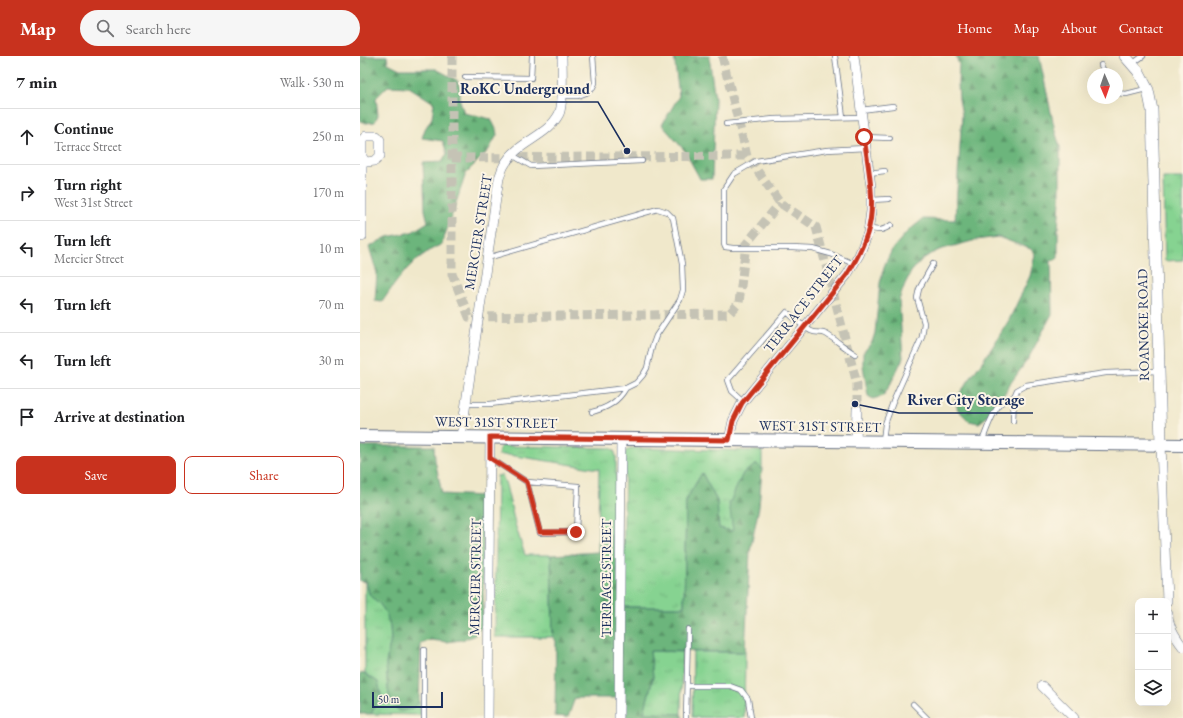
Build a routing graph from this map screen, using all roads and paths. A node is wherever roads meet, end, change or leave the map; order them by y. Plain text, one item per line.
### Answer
1 (532, 56) edge
2 (562, 56) edge
3 (593, 56) edge
4 (835, 56) edge
5 (854, 56) edge
6 (1143, 56) edge
7 (1128, 60) edge
8 (1101, 65) dead end
9 (1102, 68) edge
10 (465, 78) dead end
11 (1148, 89) junction
12 (1123, 94) edge
13 (562, 96) junction
14 (893, 106) dead end
15 (862, 113) junction
16 (843, 117) junction
17 (726, 124) dead end
18 (864, 137) junction
19 (890, 138) dead end
20 (866, 148) junction
21 (361, 151) edge
22 (512, 155) junction
23 (642, 161) dead end
24 (885, 171) dead end
25 (869, 173) junction
26 (889, 199) dead end
27 (871, 200) junction
28 (891, 225) dead end
29 (869, 228) junction
30 (362, 237) dead end
31 (487, 258) junction
32 (854, 264) junction
33 (933, 264) dead end
34 (805, 326) junction
35 (855, 354) dead end
36 (1159, 371) junction
37 (626, 388) junction
38 (1014, 397) junction
39 (743, 401) junction
40 (465, 404) junction
41 (857, 409) tunnel mouth
42 (592, 412) dead end
43 (1013, 421) dead end
44 (360, 436) edge
45 (460, 437) junction
46 (490, 437) junction
47 (621, 438) junction
48 (729, 440) junction
49 (856, 441) junction
50 (883, 441) junction
51 (982, 442) junction
52 (1161, 444) junction
53 (1183, 445) edge
54 (490, 458) junction
55 (527, 482) junction
56 (1168, 598) edge
57 (1171, 626) edge
58 (688, 629) dead end
59 (1183, 647) edge
60 (424, 650) dead end
61 (687, 686) junction
62 (1042, 686) dead end
63 (913, 704) dead end
64 (424, 718) edge
65 (488, 718) edge
66 (619, 718) edge
67 (686, 718) edge
68 (751, 718) edge
69 (927, 718) edge
70 (1074, 718) edge

1 - 10 lane
2 - 13 street, MERCIER STREET
3 - 13 lane
4 - 16 lane
5 - 15 street, TERRACE STREET
6 - 7 lane
7 - 11 street, ROANOKE ROAD
8 - 9 lane
11 - 12 lane
11 - 36 street, ROANOKE ROAD
13 - 22 street, MERCIER STREET
14 - 15 lane
15 - 16 lane
15 - 18 street, TERRACE STREET
16 - 17 lane
18 - 19 lane
18 - 20 street, TERRACE STREET
20 - 25 street, TERRACE STREET
20 - 32 lane
21 - 30 street
22 - 23 lane
22 - 31 street, MERCIER STREET
24 - 25 lane
25 - 27 street, TERRACE STREET
26 - 27 lane
27 - 29 street, TERRACE STREET
28 - 29 lane
29 - 32 street, TERRACE STREET
31 - 37 lane
31 - 40 street, MERCIER STREET
32 - 34 street, TERRACE STREET
33 - 50 lane
34 - 35 lane
34 - 39 street, TERRACE STREET
34 - 39 lane
36 - 38 lane
36 - 52 street, ROANOKE ROAD
37 - 40 lane
37 - 42 lane
38 - 43 lane
38 - 51 lane
39 - 48 street, TERRACE STREET
40 - 45 street, MERCIER STREET
41 - 49 street
44 - 45 main road, WEST 31ST STREET
45 - 46 main road, WEST 31ST STREET
46 - 47 main road, WEST 31ST STREET
46 - 54 street, MERCIER STREET
47 - 48 main road, WEST 31ST STREET
47 - 66 street, TERRACE STREET
48 - 49 main road, WEST 31ST STREET
49 - 50 main road, WEST 31ST STREET
50 - 51 main road, WEST 31ST STREET
51 - 52 main road, WEST 31ST STREET
52 - 53 main road, WEST 31ST STREET
52 - 56 street, ROANOKE ROAD
54 - 55 lane
54 - 65 street, MERCIER STREET
55 - 55 lane
57 - 59 street
58 - 61 lane
60 - 64 lane
61 - 67 lane
61 - 68 lane
62 - 70 street
63 - 69 lane

